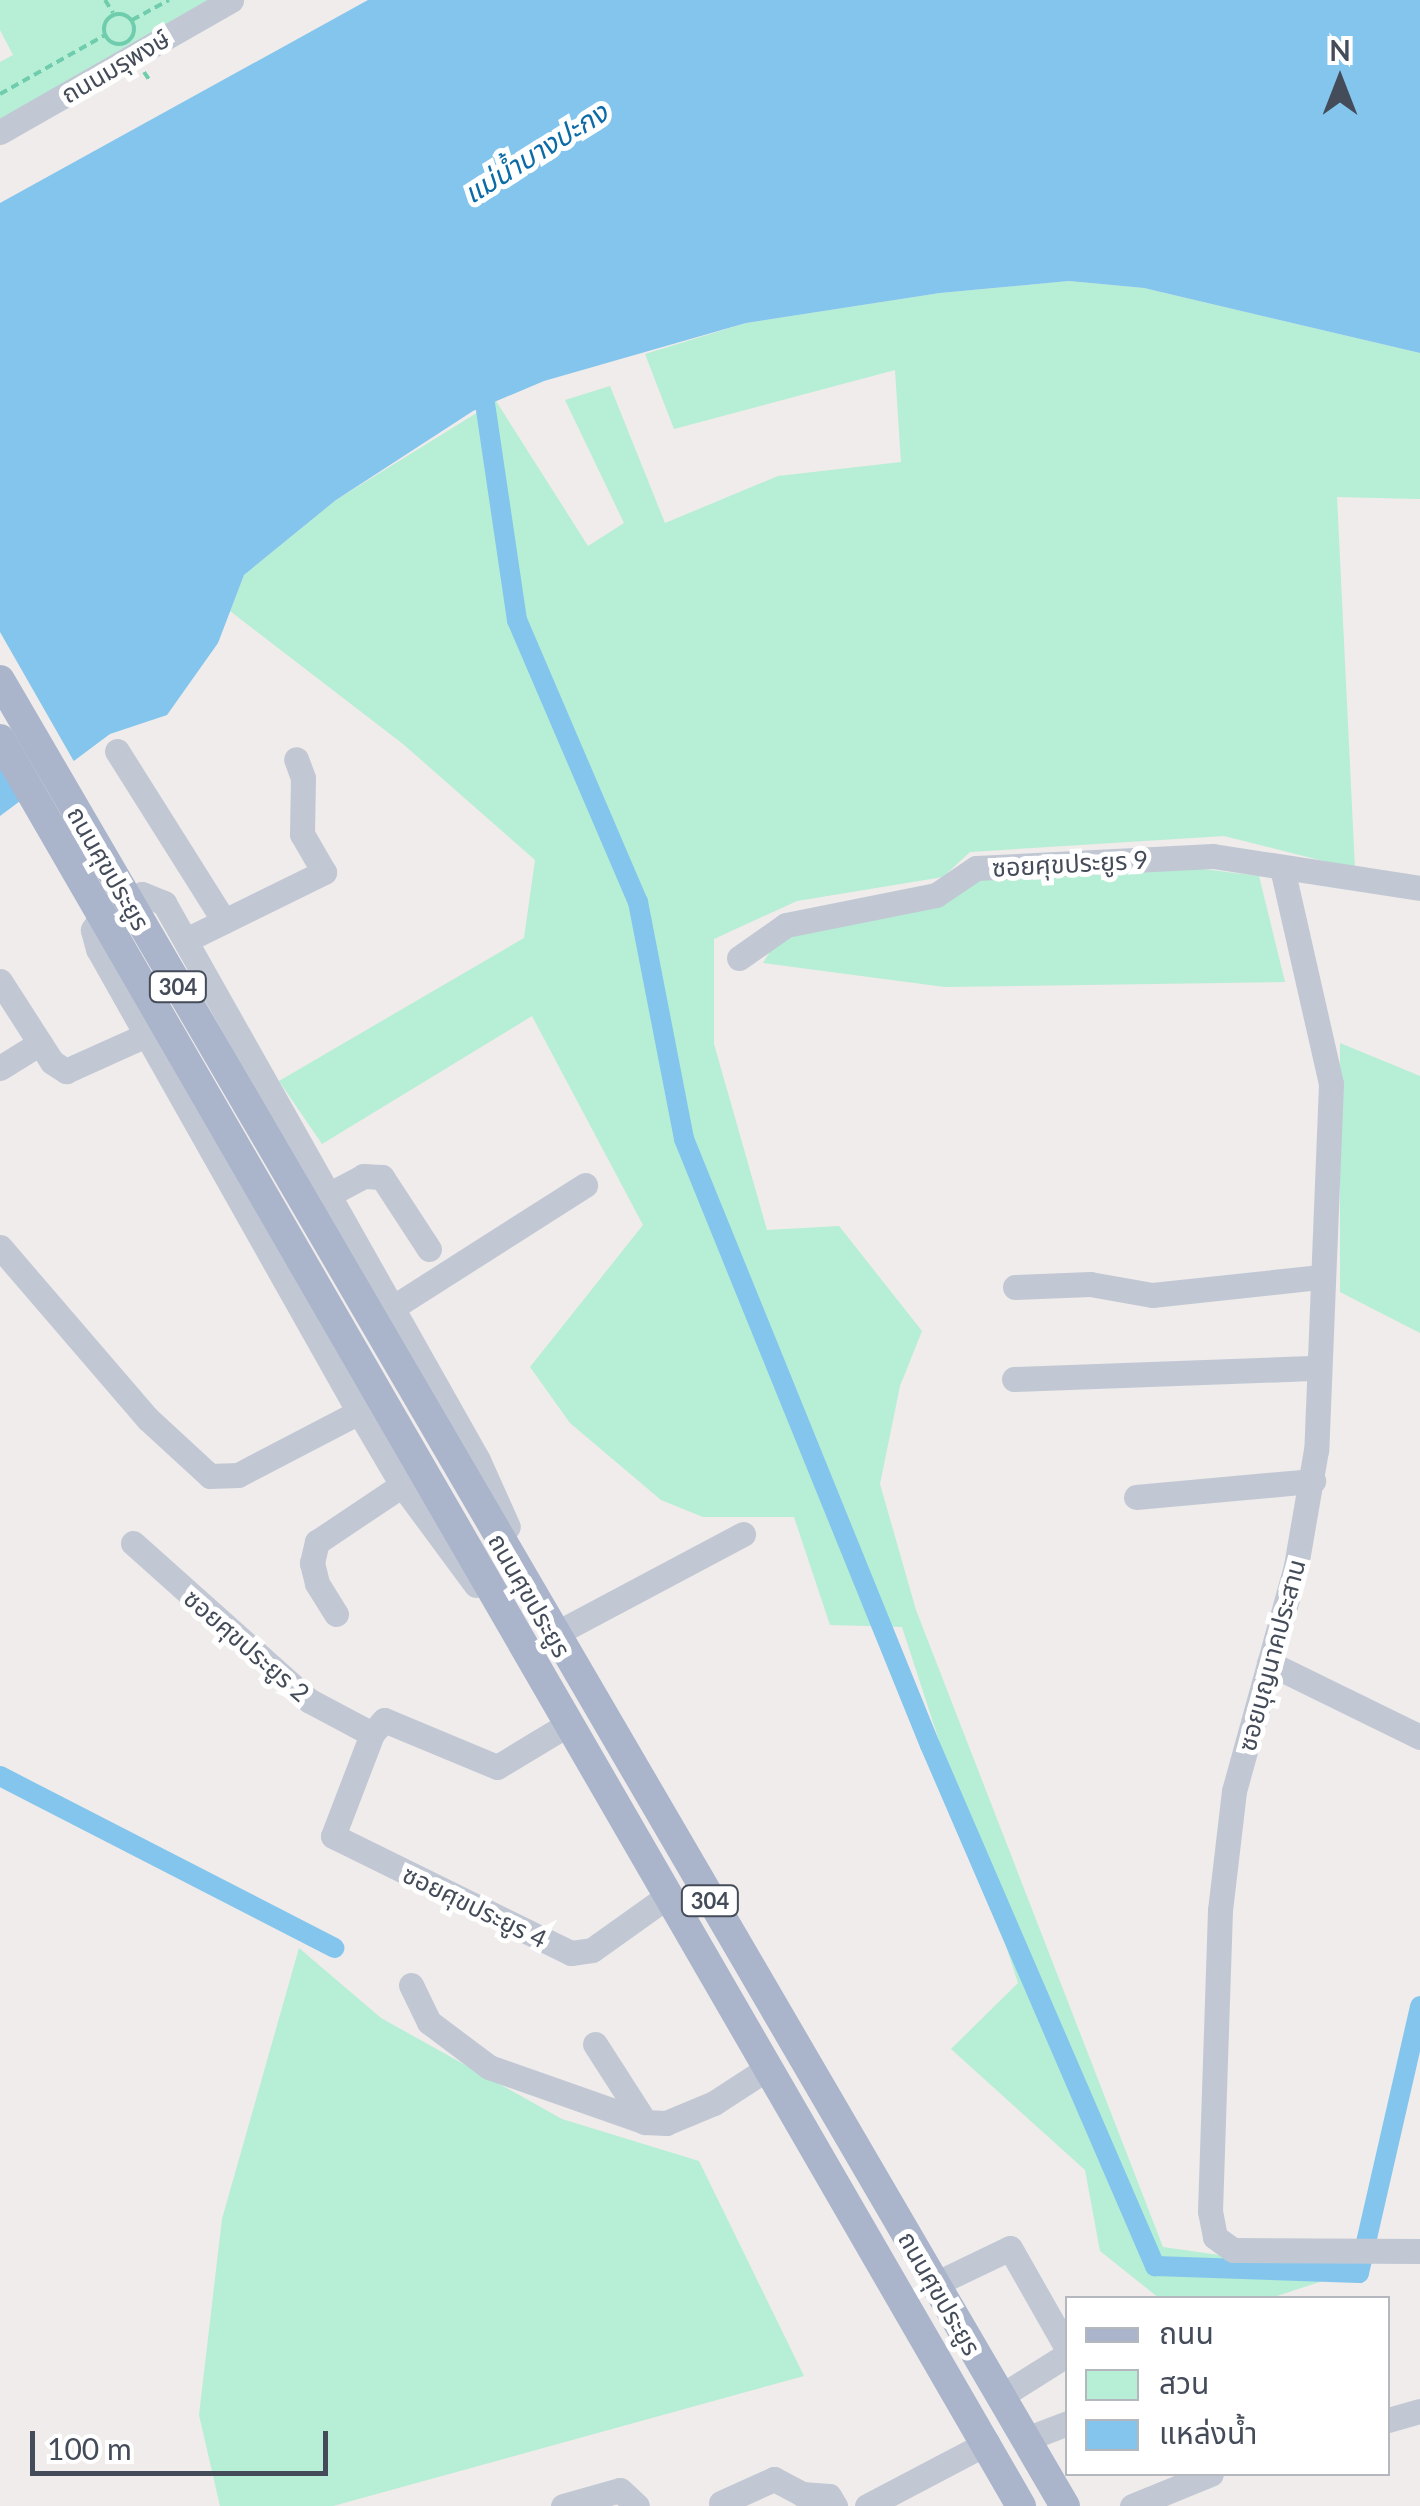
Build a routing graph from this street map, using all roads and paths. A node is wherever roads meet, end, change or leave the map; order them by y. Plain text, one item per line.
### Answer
1 (105, 0) edge
2 (169, 0) edge
3 (231, 0) edge
4 (114, 14) junction
5 (132, 20) junction
6 (105, 35) junction
7 (0, 94) edge
8 (0, 132) edge
9 (0, 680) edge
10 (0, 739) edge
11 (117, 751) dead end
12 (296, 759) dead end
13 (1282, 868) junction
14 (1420, 888) edge
15 (224, 921) junction
16 (186, 940) junction
17 (739, 958) dead end
18 (0, 981) edge
19 (146, 1035) junction
20 (40, 1043) junction
21 (0, 1068) edge
22 (585, 1185) dead end
23 (328, 1194) junction
24 (0, 1246) edge
25 (429, 1249) dead end
26 (1321, 1277) junction
27 (1015, 1287) dead end
28 (345, 1301) junction
29 (392, 1308) junction
30 (1318, 1368) junction
31 (1014, 1379) dead end
32 (359, 1412) junction
33 (1313, 1480) junction
34 (402, 1485) junction
35 (1136, 1497) dead end
36 (743, 1534) dead end
37 (132, 1542) dead end
38 (336, 1614) dead end
39 (557, 1640) junction
40 (532, 1661) junction
41 (1269, 1664) junction
42 (570, 1724) junction
43 (372, 1734) junction
44 (1420, 1737) edge
45 (665, 1898) junction
46 (411, 1986) dead end
47 (594, 2044) dead end
48 (765, 2070) junction
49 (646, 2122) junction
50 (1420, 2251) edge
51 (935, 2284) junction
52 (1065, 2347) edge
53 (1065, 2354) edge
54 (1001, 2396) junction
55 (1420, 2411) edge
56 (1390, 2419) edge
57 (1065, 2424) edge
58 (1026, 2438) junction
59 (987, 2444) junction
60 (1207, 2476) edge
61 (720, 2503) dead end
62 (564, 2506) edge
63 (637, 2506) edge
64 (835, 2506) edge
65 (868, 2506) edge
66 (1021, 2506) edge
67 (1065, 2506) edge
68 (1132, 2506) edge

1 - 4 path
2 - 5 path
3 - 8 street, ถนนมรุพงษ์
4 - 5 path
4 - 6 path
5 - 6 path
6 - 7 path
9 - 28 main road, ถนนศุขประยูร / 304
10 - 28 main road, ถนนศุขประยูร / 304
11 - 15 street
12 - 15 street
13 - 14 street, ซอยศุขประยูร 9
13 - 17 street, ซอยศุขประยูร 9
13 - 26 street, ซอยบุญนาคประสาน
15 - 16 street
16 - 19 street
16 - 23 street
18 - 20 street
19 - 20 street
19 - 32 street
20 - 21 street
22 - 29 street
23 - 25 street
23 - 29 street
24 - 32 street
26 - 27 street
26 - 30 street, ซอยบุญนาคประสาน
28 - 39 main road, ถนนศุขประยูร / 304
28 - 40 main road, ถนนศุขประยูร / 304
29 - 39 street
30 - 31 street
30 - 33 street, ซอยบุญนาคประสาน
32 - 34 street
33 - 35 street
33 - 41 street, ซอยบุญนาคประสาน
34 - 38 street
34 - 40 street
36 - 39 street
37 - 43 street, ซอยศุขประยูร 2
39 - 51 main road, ถนนศุขประยูร / 304
40 - 42 main road, ถนนศุขประยูร / 304
41 - 44 street
41 - 50 street, ซอยบุญนาคประสาน
42 - 43 street
42 - 45 main road, ถนนศุขประยูร / 304
43 - 45 street, ซอยศุขประยูร 4
45 - 48 main road, ถนนศุขประยูร / 304
46 - 49 street
47 - 49 street
48 - 49 street
48 - 59 main road, ถนนศุขประยูร / 304
51 - 52 street
51 - 54 main road, ถนนศุขประยูร / 304
53 - 54 street
54 - 58 main road, ถนนศุขประยูร / 304
55 - 56 street
57 - 58 street
58 - 67 main road, ถนนศุขประยูร / 304
59 - 65 street
59 - 66 main road, ถนนศุขประยูร / 304
60 - 68 street
61 - 64 street
62 - 63 street

